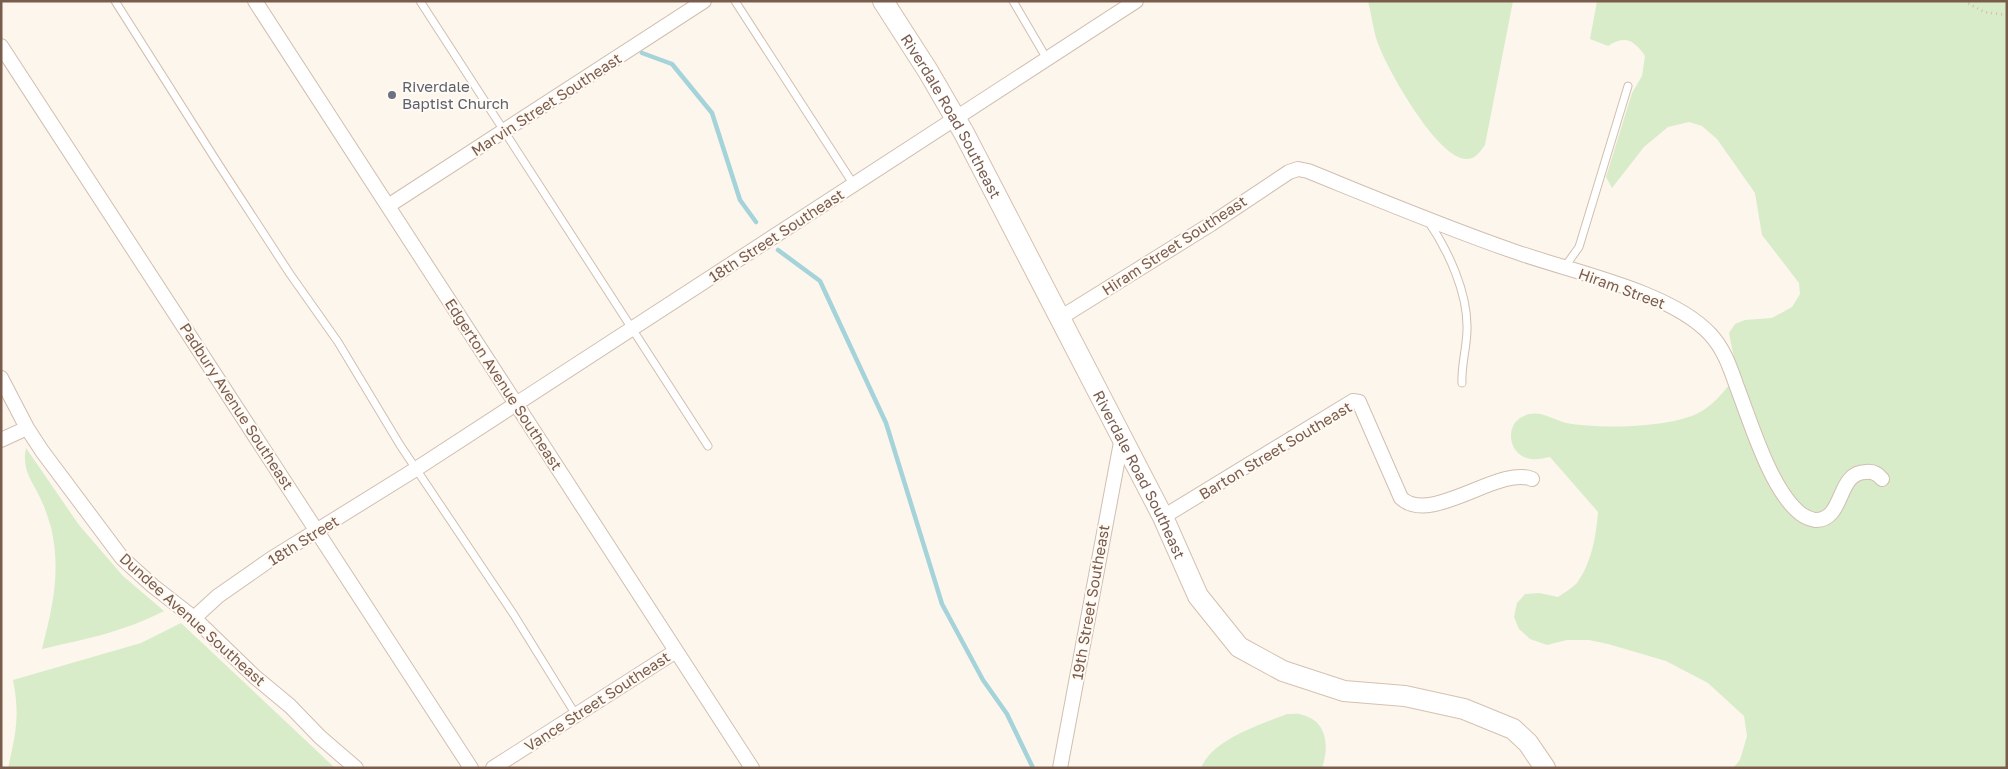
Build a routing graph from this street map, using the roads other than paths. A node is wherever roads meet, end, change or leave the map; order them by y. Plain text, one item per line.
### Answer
1 (115, 1) edge
2 (255, 1) edge
3 (420, 1) edge
4 (704, 1) edge
5 (735, 1) edge
6 (883, 1) edge
7 (1013, 1) edge
8 (1136, 1) edge
9 (1, 46) edge
10 (1047, 59) junction
11 (1628, 86) dead end
12 (956, 119) junction
13 (505, 131) junction
14 (1289, 172) joint
15 (854, 186) junction
16 (388, 206) junction
17 (1426, 219) junction
18 (1564, 268) junction
19 (1060, 318) junction
20 (633, 328) junction
21 (1, 378) edge
22 (1462, 383) dead end
23 (516, 404) junction
24 (27, 428) junction
25 (1122, 437) junction
26 (1, 440) edge
27 (708, 446) dead end
28 (416, 469) junction
29 (1532, 479) dead end
30 (1882, 479) dead end
31 (1163, 517) junction
32 (317, 532) junction
33 (194, 618) junction
34 (676, 651) junction
35 (576, 715) junction
36 (356, 768) edge
37 (471, 768) edge
38 (493, 768) edge
39 (752, 768) edge
40 (1060, 768) edge
41 (1545, 768) edge

1 - 28 lane
2 - 16 street, Edgerton Avenue Southeast
3 - 13 lane
4 - 13 street, Marvin Street Southeast
5 - 15 lane
6 - 12 street, Riverdale Road Southeast
7 - 10 lane
8 - 10 street, 18th Street Southeast
9 - 32 street, Padbury Avenue Southeast
10 - 12 street, 18th Street Southeast
11 - 18 lane
12 - 15 street, 18th Street Southeast
12 - 19 street, Riverdale Road Southeast
13 - 16 street, Marvin Street Southeast
13 - 20 lane
14 - 17 street, Hiram Street
14 - 19 street, Hiram Street Southeast
15 - 20 street, 18th Street Southeast
16 - 23 street, Edgerton Avenue Southeast
17 - 18 street, Hiram Street
17 - 22 lane
18 - 30 street, Hiram Street
19 - 25 street, Riverdale Road Southeast
20 - 23 street, 18th Street Southeast
20 - 27 lane
21 - 24 street, Dundee Avenue Southeast
23 - 28 street, 18th Street Southeast
23 - 34 street, Edgerton Avenue Southeast
24 - 26 street
24 - 33 street, Dundee Avenue Southeast
25 - 31 street, Riverdale Road Southeast
25 - 40 street, 19th Street Southeast
28 - 32 street, 18th Street
28 - 35 lane
29 - 31 street, Barton Street Southeast
31 - 41 street, Riverdale Road Southeast
32 - 33 street, 18th Street
32 - 37 street, Padbury Avenue Southeast
33 - 36 street, Dundee Avenue Southeast
34 - 35 street, Vance Street Southeast
34 - 39 street, Edgerton Avenue Southeast
35 - 38 street, Vance Street Southeast

